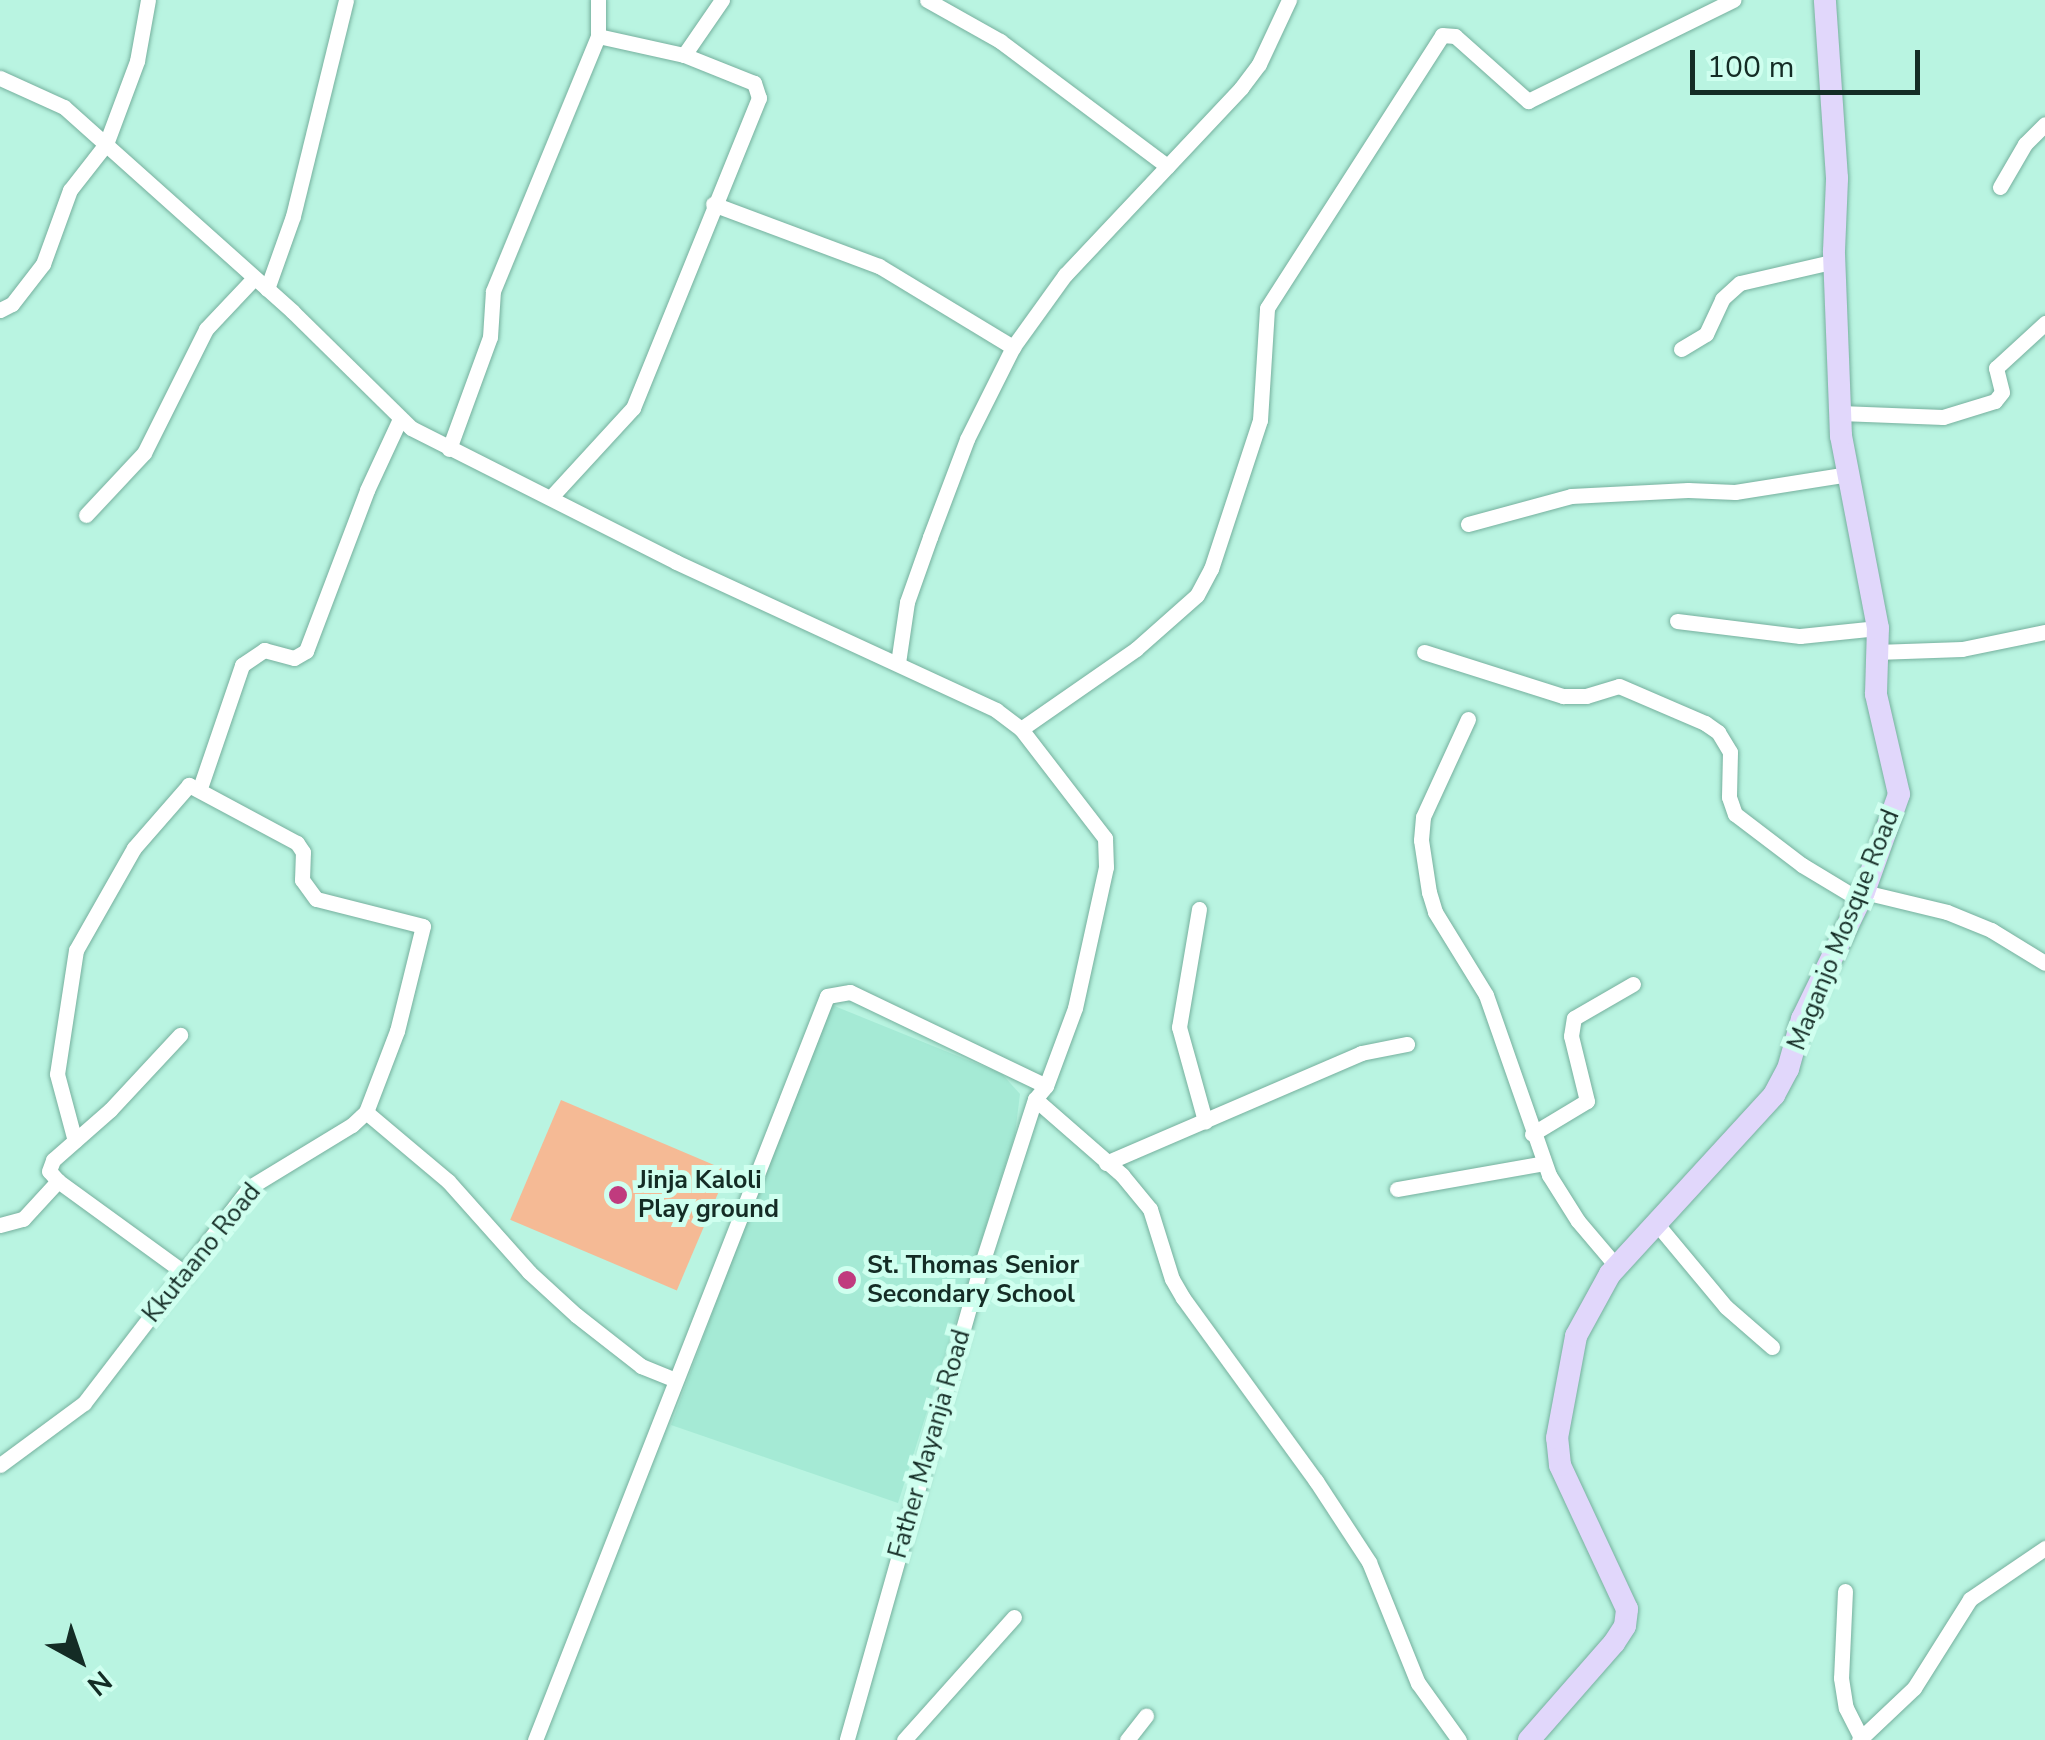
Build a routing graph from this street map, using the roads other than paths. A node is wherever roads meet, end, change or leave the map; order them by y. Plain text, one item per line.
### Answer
1 (148, 0) edge
2 (346, 0) edge
3 (598, 0) edge
4 (722, 0) edge
5 (927, 0) edge
6 (1289, 0) edge
7 (1733, 0) edge
8 (1825, 0) edge
9 (598, 36) junction
10 (684, 55) junction
11 (0, 78) edge
12 (2045, 124) edge
13 (106, 144) junction
14 (1168, 166) junction
15 (2000, 186) dead end
16 (714, 204) junction
17 (1835, 261) junction
18 (260, 284) junction
19 (0, 310) edge
20 (2045, 323) edge
21 (1012, 347) junction
22 (1681, 349) dead end
23 (1840, 413) junction
24 (400, 418) junction
25 (448, 449) junction
26 (1849, 474) junction
27 (552, 496) junction
28 (86, 515) dead end
29 (1468, 524) dead end
30 (1677, 622) dead end
31 (1878, 628) junction
32 (2045, 632) edge
33 (1424, 652) dead end
34 (1876, 652) junction
35 (898, 663) junction
36 (1468, 719) dead end
37 (1021, 729) junction
38 (200, 788) junction
39 (1862, 896) junction
40 (1199, 909) dead end
41 (2045, 963) edge
42 (1633, 984) dead end
43 (180, 1035) dead end
44 (1408, 1044) dead end
45 (1040, 1092) junction
46 (366, 1112) junction
47 (1205, 1121) junction
48 (1532, 1134) junction
49 (75, 1141) junction
50 (1106, 1163) junction
51 (1544, 1164) junction
52 (58, 1181) junction
53 (1397, 1190) dead end
54 (1656, 1223) junction
55 (0, 1225) edge
56 (1617, 1267) junction
57 (186, 1274) junction
58 (1772, 1347) dead end
59 (675, 1380) junction
60 (0, 1465) edge
61 (2045, 1548) edge
62 (1845, 1591) dead end
63 (1014, 1617) dead end
64 (1146, 1716) dead end
65 (1860, 1739) edge
66 (535, 1740) edge
67 (847, 1740) edge
68 (904, 1740) edge
69 (1127, 1740) edge
70 (1460, 1740) edge
71 (1529, 1740) edge

1 - 13 street
2 - 18 street
3 - 9 street
4 - 10 street
5 - 14 street
6 - 14 street
7 - 37 street
8 - 17 street, Maganjo Mosque Road
9 - 10 street
9 - 25 street
10 - 16 street
11 - 13 street, Father Mayanja Road
12 - 15 street
13 - 18 street, Father Mayanja Road
13 - 19 street
14 - 21 street
16 - 21 street
16 - 27 street
17 - 22 street
17 - 23 street, Maganjo Mosque Road
18 - 24 street, Father Mayanja Road
18 - 28 street
20 - 23 street
21 - 35 street
23 - 26 street, Maganjo Mosque Road
24 - 25 street, Father Mayanja Road
24 - 38 street
25 - 27 street, Father Mayanja Road
26 - 29 street
26 - 31 street, Maganjo Mosque Road
27 - 35 street, Father Mayanja Road
30 - 31 street
31 - 34 street, Maganjo Mosque Road
32 - 34 street
33 - 39 street
34 - 39 street, Maganjo Mosque Road
35 - 37 street, Father Mayanja Road
36 - 48 street
37 - 45 street, Father Mayanja Road
38 - 46 street
38 - 49 street
39 - 41 street
39 - 54 street, Maganjo Mosque Road
40 - 47 street
42 - 48 street
43 - 49 street
44 - 47 street
45 - 50 street
45 - 59 street
45 - 67 street, Father Mayanja Road
46 - 57 street, Kkutaano Road
46 - 59 street
47 - 50 street
48 - 51 street
49 - 52 street
50 - 70 street
51 - 53 street
51 - 56 street
52 - 55 street
52 - 57 street
54 - 56 street, Maganjo Mosque Road
54 - 58 street
56 - 71 street, Maganjo Mosque Road
57 - 60 street, Kkutaano Road
59 - 66 street
61 - 65 street
62 - 65 street
63 - 68 street
64 - 69 street

